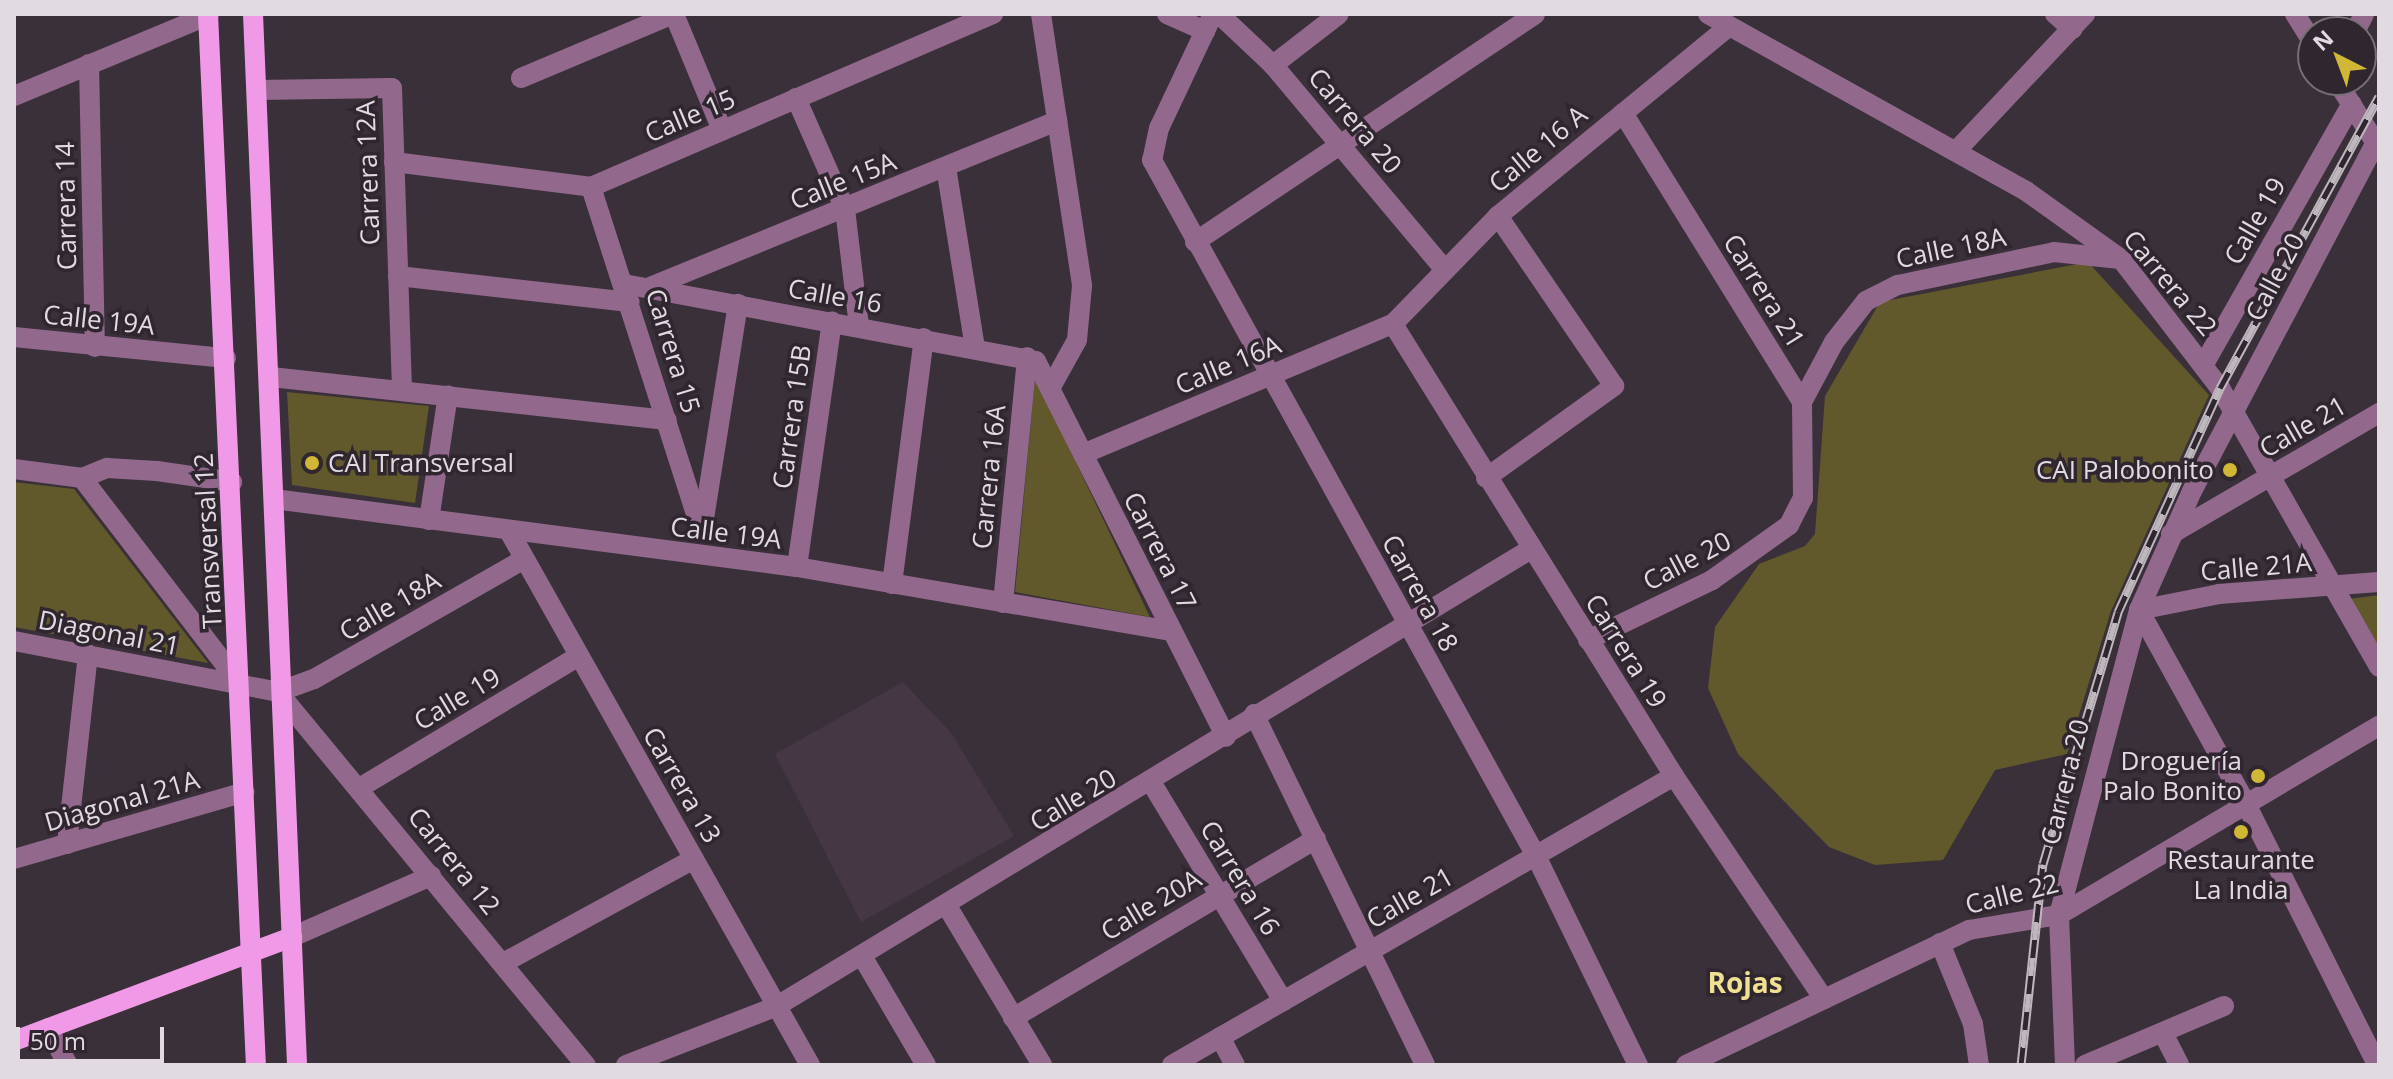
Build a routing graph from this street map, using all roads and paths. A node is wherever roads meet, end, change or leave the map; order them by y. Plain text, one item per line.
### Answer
1 (253, 14) edge
2 (674, 14) edge
3 (993, 14) edge
4 (1041, 14) edge
5 (1167, 14) edge
6 (1339, 14) edge
7 (1535, 14) edge
8 (1708, 14) edge
9 (2055, 14) edge
10 (208, 15) edge
11 (1212, 20) edge
12 (2079, 21) edge
13 (1729, 26) junction
14 (89, 64) junction
15 (1273, 65) junction
16 (521, 78) dead end
17 (257, 90) junction
18 (14, 96) edge
19 (2347, 96) edge
20 (796, 98) junction
21 (2352, 104) junction
22 (1623, 113) junction
23 (1057, 121) junction
24 (722, 130) junction
25 (1340, 141) junction
26 (2378, 143) edge
27 (1957, 150) junction
28 (394, 162) junction
29 (946, 167) junction
30 (591, 187) junction
31 (845, 209) junction
32 (1498, 216) junction
33 (1195, 242) junction
34 (2121, 259) junction
35 (1444, 269) junction
36 (398, 276) junction
37 (648, 288) junction
38 (627, 293) junction
39 (738, 304) junction
40 (832, 321) junction
41 (1393, 324) junction
42 (859, 327) junction
43 (14, 337) edge
44 (924, 338) junction
45 (95, 347) junction
46 (975, 348) junction
47 (226, 358) junction
48 (1032, 359) junction
49 (2204, 364) junction
50 (1272, 374) junction
51 (271, 377) junction
52 (1051, 387) junction
53 (402, 390) junction
54 (448, 395) junction
55 (1802, 402) junction
56 (2233, 412) junction
57 (2379, 413) edge
58 (667, 420) junction
59 (1083, 454) junction
60 (14, 469) edge
61 (82, 478) junction
62 (1486, 478) junction
63 (2267, 479) junction
64 (232, 482) junction
65 (274, 499) junction
66 (1798, 512) joint
67 (429, 520) junction
68 (509, 531) junction
69 (702, 532) junction
70 (2171, 534) junction
71 (1531, 549) junction
72 (699, 557) junction
73 (524, 559) junction
74 (797, 567) junction
75 (2379, 582) edge
76 (892, 584) junction
77 (2331, 586) junction
78 (1003, 603) junction
79 (2139, 610) junction
80 (1405, 622) junction
81 (1171, 631) junction
82 (1588, 640) junction
83 (14, 641) edge
84 (88, 654) junction
85 (579, 656) junction
86 (2379, 667) edge
87 (241, 685) junction
88 (278, 692) junction
89 (1254, 714) junction
90 (2379, 726) edge
91 (1226, 737) junction
92 (1674, 776) junction
93 (1151, 782) junction
94 (361, 787) junction
95 (244, 792) junction
96 (2246, 804) junction
97 (1316, 839) junction
98 (67, 844) junction
99 (1536, 856) junction
100 (14, 859) edge
101 (694, 859) junction
102 (431, 876) junction
103 (1221, 894) junction
104 (947, 906) junction
105 (2059, 915) junction
106 (292, 937) junction
107 (1940, 943) junction
108 (1371, 950) junction
109 (253, 953) junction
110 (862, 956) junction
111 (503, 963) junction
112 (1824, 999) junction
113 (1283, 1001) junction
114 (777, 1006) junction
115 (2224, 1006) dead end
116 (1013, 1018) junction
117 (48, 1028) junction
118 (2163, 1033) junction
119 (1220, 1037) junction
120 (14, 1041) edge
121 (1421, 1063) edge
122 (68, 1065) edge
123 (256, 1065) edge
124 (297, 1065) edge
125 (586, 1065) edge
126 (626, 1065) edge
127 (810, 1065) edge
128 (926, 1065) edge
129 (1042, 1065) edge
130 (1172, 1065) edge
131 (1235, 1065) edge
132 (1638, 1065) edge
133 (1686, 1065) edge
134 (1979, 1065) edge
135 (2065, 1065) edge
136 (2085, 1065) edge
137 (2179, 1065) edge
138 (2377, 1065) edge

1 - 17 main road
2 - 16 street
2 - 24 street
3 - 20 street, Calle 15
4 - 23 street
5 - 11 street
6 - 15 street
7 - 25 street
8 - 13 street, Carrera 22
9 - 12 street
10 - 14 street
10 - 47 main road, Transversal 12
11 - 15 street, Carrera 20
11 - 33 street, Carrera 18
12 - 27 street
13 - 22 street, Calle 16 A
13 - 27 street, Carrera 22
14 - 18 street
14 - 45 street, Carrera 14
15 - 25 street, Carrera 20
17 - 28 street, Carrera 12A
17 - 51 main road
19 - 21 street
20 - 24 street, Calle 15
20 - 31 street
21 - 26 street
21 - 49 street, Calle 19
22 - 32 street, Calle 16 A
22 - 55 street, Carrera 21
23 - 29 street, Calle 15A
23 - 52 street
24 - 30 street, Calle 15
25 - 33 street
25 - 35 street, Carrera 20
26 - 56 street, Calle 20
27 - 34 street, Carrera 22
28 - 30 street
28 - 36 street, Carrera 12A
29 - 31 street, Calle 15A
29 - 46 street
30 - 38 street, Carrera 15
31 - 37 street, Calle 15A
31 - 42 street
32 - 35 street, Calle 16 A
32 - 62 street
33 - 50 street, Carrera 18
34 - 49 street, Carrera 22
34 - 55 street, Calle 18A
35 - 41 street, Calle 16 A
36 - 38 street
36 - 53 street, Carrera 12A
37 - 38 street, Calle 16
37 - 39 street, Calle 16
38 - 58 street, Carrera 15
39 - 40 street, Calle 16
39 - 69 street
40 - 42 street, Calle 16
40 - 74 street, Carrera 15B
41 - 50 street, Calle 16A
41 - 62 street, Carrera 19
42 - 44 street, Calle 16
43 - 45 street, Calle 19A
44 - 46 street, Calle 16
44 - 76 street
45 - 47 street, Calle 19A
46 - 48 street, Calle 16
47 - 64 main road, Transversal 12
48 - 52 street, Carrera 17
48 - 78 street, Carrera 16A
49 - 56 street, Carrera 22
50 - 59 street, Calle 16A
50 - 80 street, Carrera 18
51 - 53 street
51 - 65 main road
52 - 59 street, Carrera 17
53 - 54 street
54 - 58 street
54 - 67 street
55 - 66 street, Carrera 21
56 - 63 street, Carrera 22
56 - 70 street, Calle 20
57 - 63 street, Calle 21
58 - 69 street, Carrera 15
59 - 81 street, Carrera 17
60 - 61 street
61 - 64 street
61 - 87 street
62 - 71 street, Carrera 19
63 - 70 street, Calle 21
63 - 77 street, Carrera 22
64 - 87 main road, Transversal 12
65 - 67 street, Calle 19A
65 - 88 main road
66 - 82 street, Calle 20
67 - 68 street, Calle 19A
68 - 72 street, Calle 19A
68 - 73 street, Carrera 13
69 - 72 street
70 - 79 street, Calle 20
71 - 80 street, Calle 20
71 - 82 street, Carrera 19
72 - 74 street, Calle 19A
73 - 85 street, Carrera 13
73 - 88 street, Calle 18A
74 - 76 street, Calle 19A
75 - 77 street, Calle 21A
76 - 78 street, Calle 19A
77 - 79 street, Calle 21A
77 - 86 street, Carrera 22
78 - 81 street, Calle 19A
79 - 96 street
79 - 105 street, Carrera 20
80 - 89 street, Calle 20
80 - 99 street, Carrera 18
81 - 91 street, Carrera 17
82 - 92 street, Carrera 19
83 - 84 street, Diagonal 21
84 - 87 street, Diagonal 21
84 - 98 street
85 - 94 street, Calle 19
85 - 101 street, Carrera 13
87 - 88 street
87 - 95 main road, Transversal 12
88 - 94 street, Carrera 12
88 - 106 main road
89 - 91 street, Calle 20
89 - 97 street
90 - 96 street, Calle 22
91 - 93 street, Calle 20
92 - 99 street, Calle 21
92 - 112 street, Carrera 19
93 - 103 street, Carrera 16
93 - 104 street, Calle 20
94 - 102 street, Carrera 12
95 - 98 street, Diagonal 21A
95 - 109 main road, Transversal 12
96 - 105 street, Calle 22
96 - 138 street
97 - 103 street, Calle 20A
97 - 108 street
98 - 100 street, Diagonal 21A
99 - 108 street, Calle 21
99 - 132 street, Carrera 18
101 - 111 street
101 - 114 street, Carrera 13
102 - 106 street
102 - 111 street, Carrera 12
103 - 113 street, Carrera 16
103 - 116 street, Calle 20A
104 - 110 street, Calle 20
104 - 116 street
105 - 107 street, Calle 22
105 - 135 street, Carrera 20
106 - 109 main road
106 - 124 main road
107 - 112 street, Calle 22
107 - 134 street
108 - 113 street, Calle 21
108 - 121 street
109 - 117 main road
109 - 123 main road, Transversal 12
110 - 114 street, Calle 20
110 - 128 street
111 - 125 street, Carrera 12
112 - 133 street, Calle 22
113 - 119 street, Calle 21
114 - 126 street, Calle 20
114 - 127 street, Carrera 13
115 - 118 street
116 - 129 street
117 - 120 main road
117 - 122 street
118 - 136 street
118 - 137 street
119 - 130 street, Calle 21
119 - 131 street

